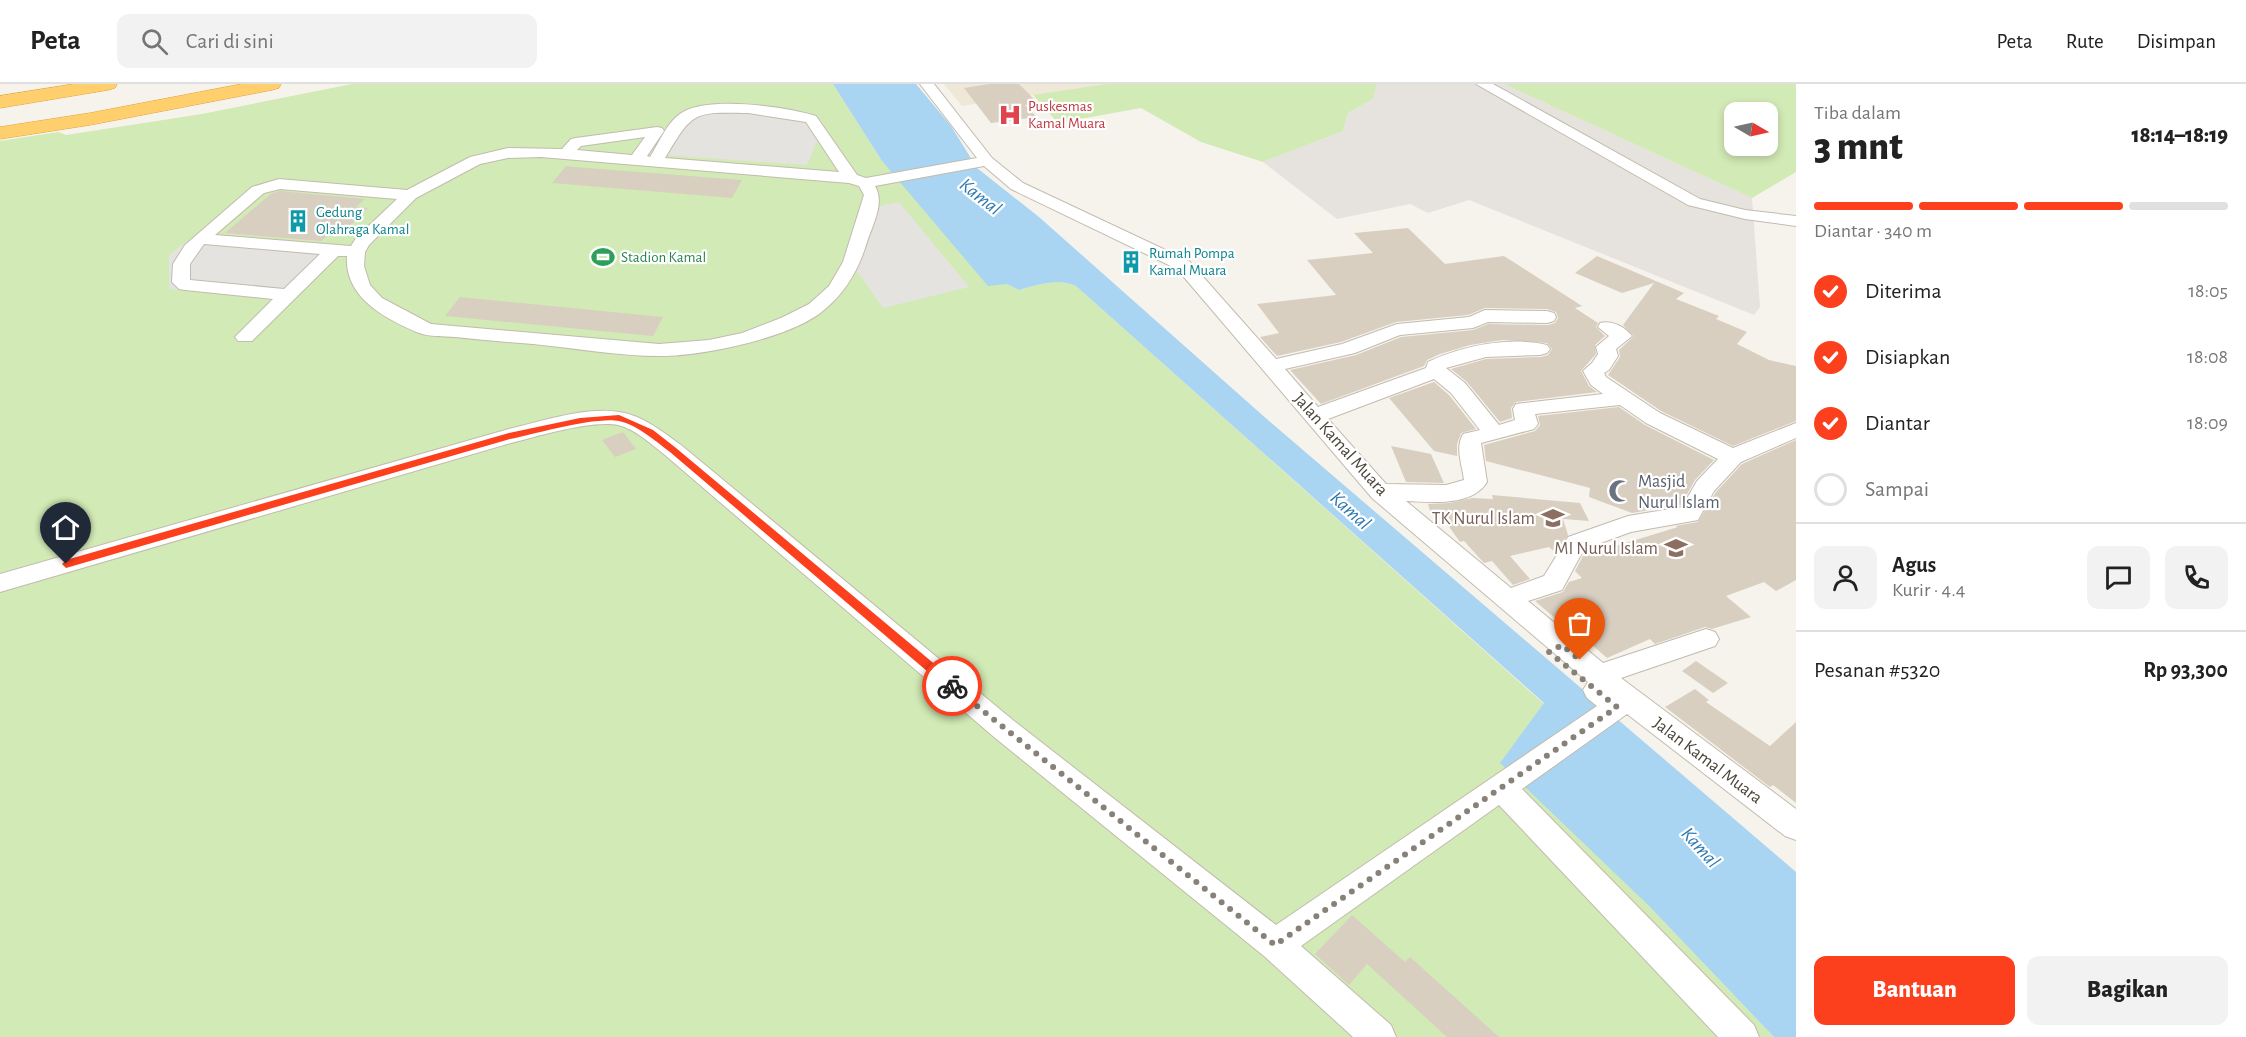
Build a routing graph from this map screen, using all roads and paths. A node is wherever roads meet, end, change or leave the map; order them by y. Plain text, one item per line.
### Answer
1 (108, 84) edge
2 (222, 84) edge
3 (272, 84) edge
4 (927, 84) edge
5 (1483, 84) edge
6 (0, 102) edge
7 (0, 123) edge
8 (0, 133) edge
9 (569, 151) junction
10 (645, 158) junction
11 (982, 162) junction
12 (858, 180) junction
13 (410, 195) junction
14 (1796, 221) edge
15 (200, 239) junction
16 (334, 250) junction
17 (356, 252) junction
18 (288, 295) junction
19 (1547, 317) dead end
20 (1607, 327) dead end
21 (245, 337) dead end
22 (1540, 349) dead end
23 (1272, 366) junction
24 (1437, 371) junction
25 (1624, 398) junction
26 (1315, 416) junction
27 (1796, 430) edge
28 (1493, 432) junction
29 (1733, 457) junction
30 (1380, 492) junction
31 (0, 583) edge
32 (1507, 599) junction
33 (1706, 639) dead end
34 (1562, 645) junction
35 (1599, 675) junction
36 (1508, 784) junction
37 (1796, 826) edge
38 (1275, 945) junction
39 (1379, 1037) edge
40 (1742, 1037) edge

1 - 6 highway
2 - 7 highway
3 - 8 highway
4 - 11 street, Jalan Kamal Muara
5 - 14 street
9 - 10 street
9 - 10 street
9 - 13 street
10 - 12 street
10 - 12 street
11 - 12 street
11 - 23 street, Jalan Kamal Muara
12 - 17 street
13 - 15 street
13 - 17 street
15 - 16 street
15 - 18 street
16 - 17 street
16 - 18 street
18 - 21 street
19 - 23 street
20 - 25 street
22 - 24 street
23 - 26 street, Jalan Kamal Muara
24 - 26 street
24 - 28 street
25 - 28 street
25 - 29 street
26 - 30 street, Jalan Kamal Muara
27 - 29 street
28 - 30 street
29 - 32 street
30 - 32 street, Jalan Kamal Muara
31 - 38 street
32 - 34 street, Jalan Kamal Muara
33 - 35 street
34 - 35 street, Jalan Kamal Muara
34 - 36 street
35 - 37 street, Jalan Kamal Muara
36 - 38 street
36 - 40 street
38 - 39 street

